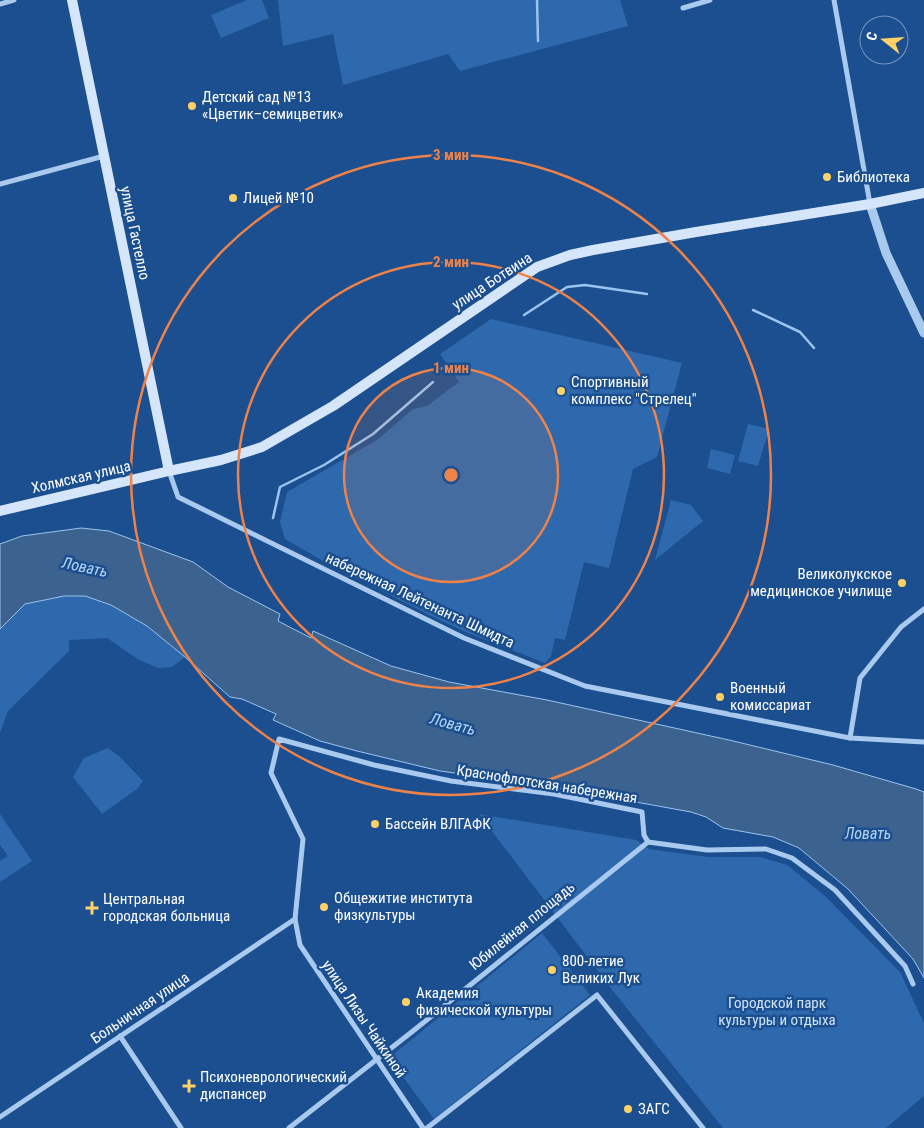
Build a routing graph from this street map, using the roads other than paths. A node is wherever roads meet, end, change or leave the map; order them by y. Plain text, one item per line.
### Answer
1 (14, 0) edge
2 (72, 0) edge
3 (710, 0) edge
4 (834, 0) edge
5 (0, 4) edge
6 (682, 8) dead end
7 (104, 156) junction
8 (0, 184) edge
9 (924, 193) edge
10 (870, 204) junction
11 (924, 333) edge
12 (169, 472) junction
13 (0, 511) edge
14 (924, 609) edge
15 (850, 738) junction
16 (279, 739) joint
17 (924, 742) edge
18 (648, 842) junction
19 (295, 919) junction
20 (913, 984) dead end
21 (120, 1036) junction
22 (376, 1059) junction
23 (0, 1117) edge
24 (181, 1128) edge
25 (289, 1128) edge
26 (423, 1128) edge
27 (427, 1128) edge
28 (703, 1128) edge

1 - 5 street
2 - 7 main road, улица Гастелло
3 - 6 street
4 - 10 street
7 - 8 street
7 - 12 main road, улица Гастелло
9 - 10 main road, улица Ботвина
10 - 11 street
10 - 12 main road, улица Ботвина
12 - 13 main road, Холмская улица
12 - 15 street, набережная Лейтенанта Шмидта
14 - 15 street
15 - 17 street, набережная Лейтенанта Шмидта
16 - 18 street, Краснофлотская набережная
16 - 19 street, улица Лизы Чайкиной
18 - 20 street
18 - 22 street, Юбилейная площадь
19 - 21 street, Больничная улица
19 - 22 street, улица Лизы Чайкиной
21 - 23 street, Больничная улица
21 - 24 street
22 - 25 street, Юбилейная площадь
22 - 26 street, улица Лизы Чайкиной
27 - 28 street

